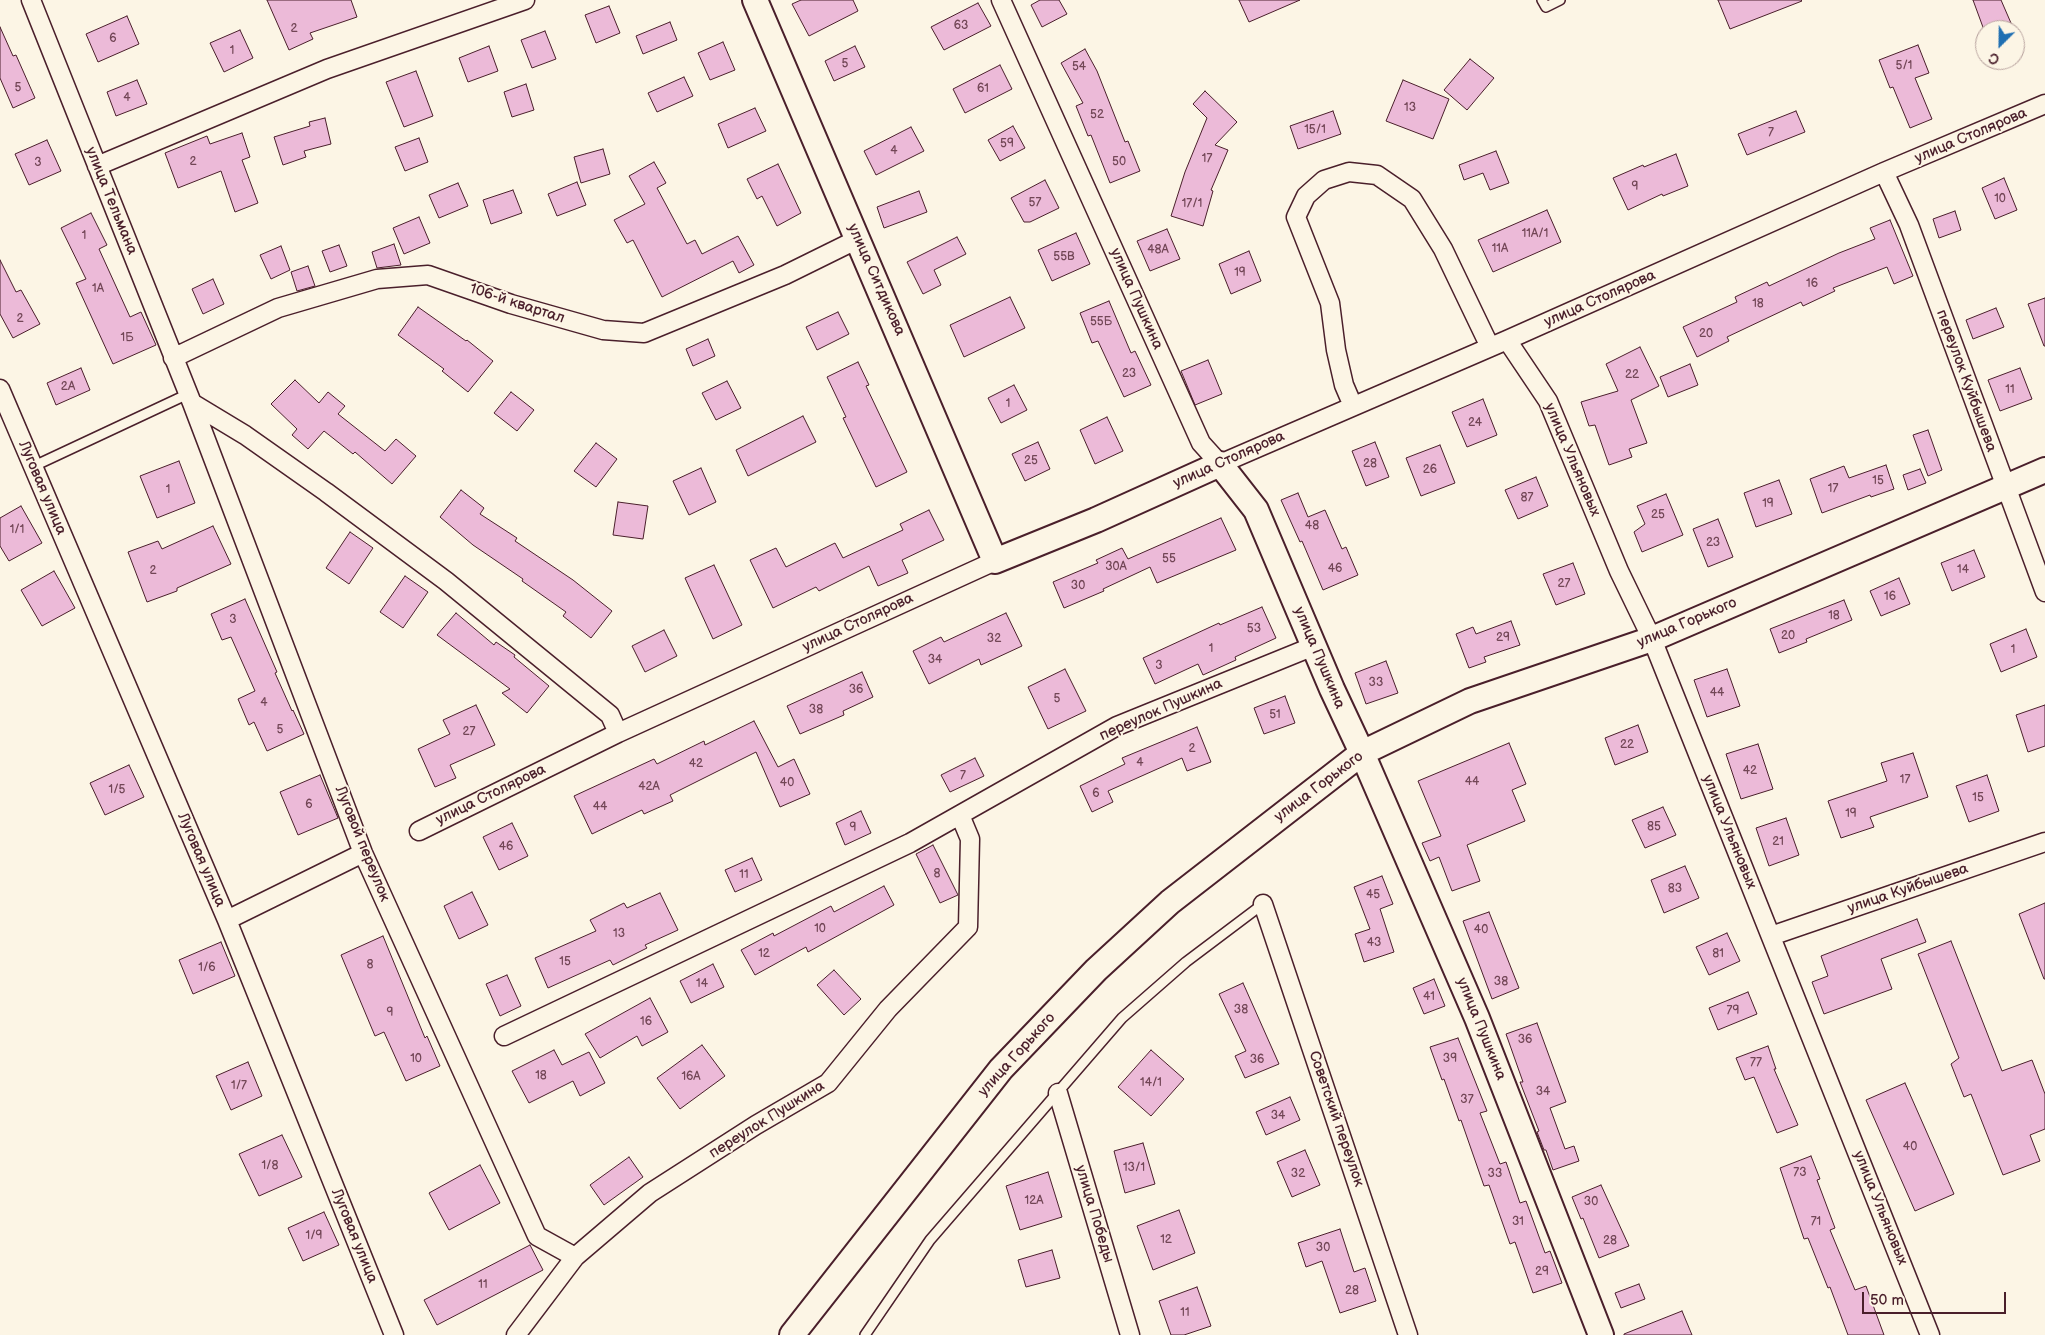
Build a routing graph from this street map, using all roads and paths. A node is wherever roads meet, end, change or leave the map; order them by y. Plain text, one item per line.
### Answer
1 (31, 0) edge
2 (525, 0) edge
3 (755, 0) edge
4 (1001, 0) edge
5 (1542, 0) edge
6 (1560, 0) edge
7 (2045, 104) edge
8 (97, 166) junction
9 (1884, 172) junction
10 (858, 239) junction
11 (1507, 340) junction
12 (1490, 347) junction
13 (173, 358) junction
14 (0, 389) edge
15 (190, 398) junction
16 (1353, 406) junction
17 (1220, 464) junction
18 (32, 467) junction
19 (2045, 470) edge
20 (2005, 486) junction
21 (995, 561) junction
22 (2045, 592) edge
23 (1652, 639) junction
24 (1314, 646) junction
25 (618, 733) junction
26 (1362, 753) junction
27 (960, 815) junction
28 (419, 831) dead end
29 (2045, 842) edge
30 (363, 853) junction
31 (1263, 904) joint
32 (227, 920) junction
33 (1771, 936) junction
34 (504, 1036) dead end
35 (1058, 1093) junction
36 (575, 1256) junction
37 (394, 1335) edge
38 (516, 1335) edge
39 (792, 1335) edge
40 (865, 1335) edge
41 (1130, 1335) edge
42 (1408, 1335) edge
43 (1601, 1335) edge
44 (1930, 1335) edge

1 - 8 street, улица Тельмана
2 - 8 street
3 - 10 street, улица Ситдикова
4 - 17 street, улица Пушкина
5 - 6 lane
7 - 9 street, улица Столярова
8 - 13 street, улица Тельмана
9 - 11 street, улица Столярова
9 - 20 street, переулок Куйбышева
10 - 13 street, 106-й квартал
10 - 21 street, улица Ситдикова
11 - 12 street, улица Столярова
11 - 23 street, улица Ульяновых
12 - 16 street, улица Столярова
12 - 16 street
13 - 15 street, улица Тельмана
14 - 18 street, Луговая улица
15 - 18 lane
15 - 25 street
15 - 30 street, Луговой переулок
16 - 17 street, улица Столярова
17 - 21 street, улица Столярова
17 - 24 street, улица Пушкина
18 - 32 street, Луговая улица
19 - 20 street, улица Горького
20 - 22 street, переулок Куйбышева
20 - 23 street, улица Горького
21 - 25 street, улица Столярова
23 - 26 street, улица Горького
23 - 33 street, улица Ульяновых
24 - 26 street, улица Пушкина
24 - 27 street, переулок Пушкина
25 - 28 street, улица Столярова
26 - 39 street, улица Горького
26 - 43 street, улица Пушкина
27 - 34 street, переулок Пушкина
27 - 36 street, переулок Пушкина
29 - 33 street, улица Куйбышева
30 - 32 street
30 - 36 street, Луговой переулок
31 - 35 lane
31 - 42 street, Советский переулок
32 - 37 street, Луговая улица
33 - 44 street, улица Ульяновых
35 - 40 lane
35 - 41 street, улица Победы
36 - 38 street, переулок Пушкина

